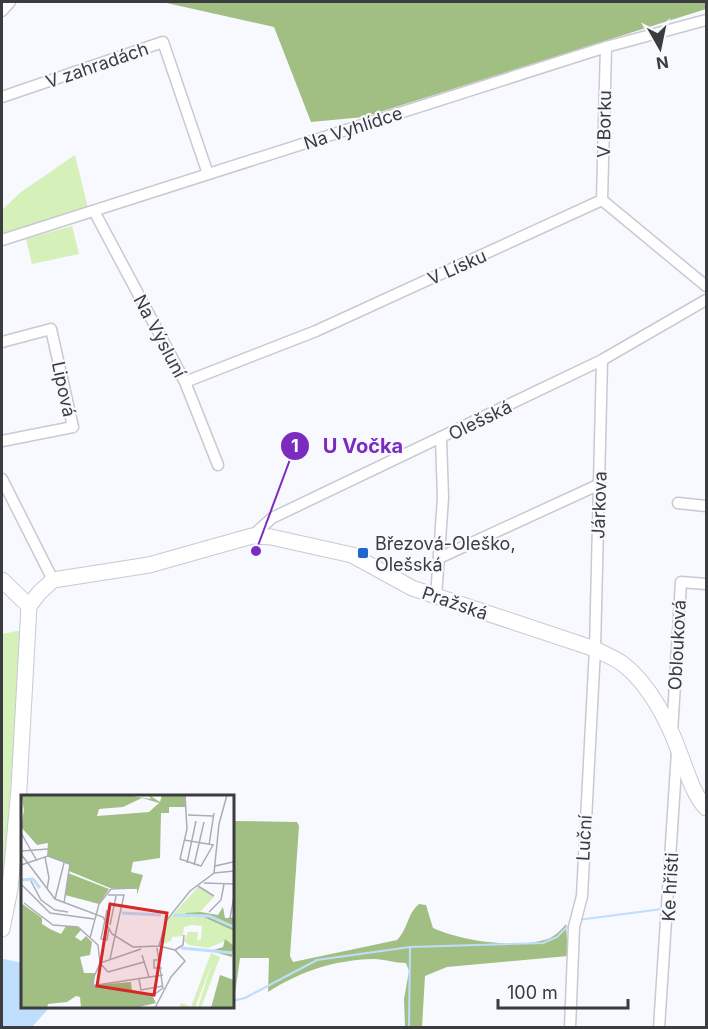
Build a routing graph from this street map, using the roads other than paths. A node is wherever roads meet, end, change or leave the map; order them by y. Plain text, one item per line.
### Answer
1 (10, 2) edge
2 (2, 11) edge
3 (706, 20) edge
4 (606, 47) junction
5 (2, 97) edge
6 (208, 174) junction
7 (602, 200) junction
8 (94, 211) junction
9 (2, 240) edge
10 (706, 286) edge
11 (706, 300) edge
12 (2, 342) edge
13 (602, 360) junction
14 (185, 382) junction
15 (441, 438) junction
16 (2, 441) edge
17 (218, 465) dead end
18 (2, 479) edge
19 (600, 484) junction
20 (678, 503) dead end
21 (706, 506) edge
22 (252, 536) junction
23 (439, 558) junction
24 (2, 579) edge
25 (53, 580) junction
26 (706, 584) edge
27 (436, 597) junction
28 (29, 606) junction
29 (595, 649) junction
30 (675, 740) junction
31 (706, 808) edge
32 (2, 929) edge
33 (570, 1028) edge
34 (659, 1028) edge

1 - 2 street
3 - 4 street, Na Vyhlídce
4 - 6 street, Na Vyhlídce
4 - 7 street, V Borku
5 - 6 street, V zahradách
6 - 8 street, Na Vyhlídce
7 - 10 street
7 - 14 street, V Lísku
8 - 9 street, Na Vyhlídce
8 - 14 street, Na Výsluní
11 - 13 street, Olešská
12 - 16 street, Lipová
13 - 15 street, Olešská
13 - 19 street, Járkova
14 - 17 street, Na Výsluní
15 - 22 street, Olešská
15 - 23 street
18 - 25 street
19 - 23 street
19 - 29 street, Járkova
20 - 21 street
22 - 25 street, Pražská
22 - 27 street, Pražská
23 - 27 street
24 - 28 street
25 - 28 street
26 - 30 street, Oblouková
27 - 29 street, Pražská
28 - 32 street
29 - 30 street, Pražská
29 - 33 street, Luční
30 - 31 street, Pražská
30 - 34 street, Ke hřišti

